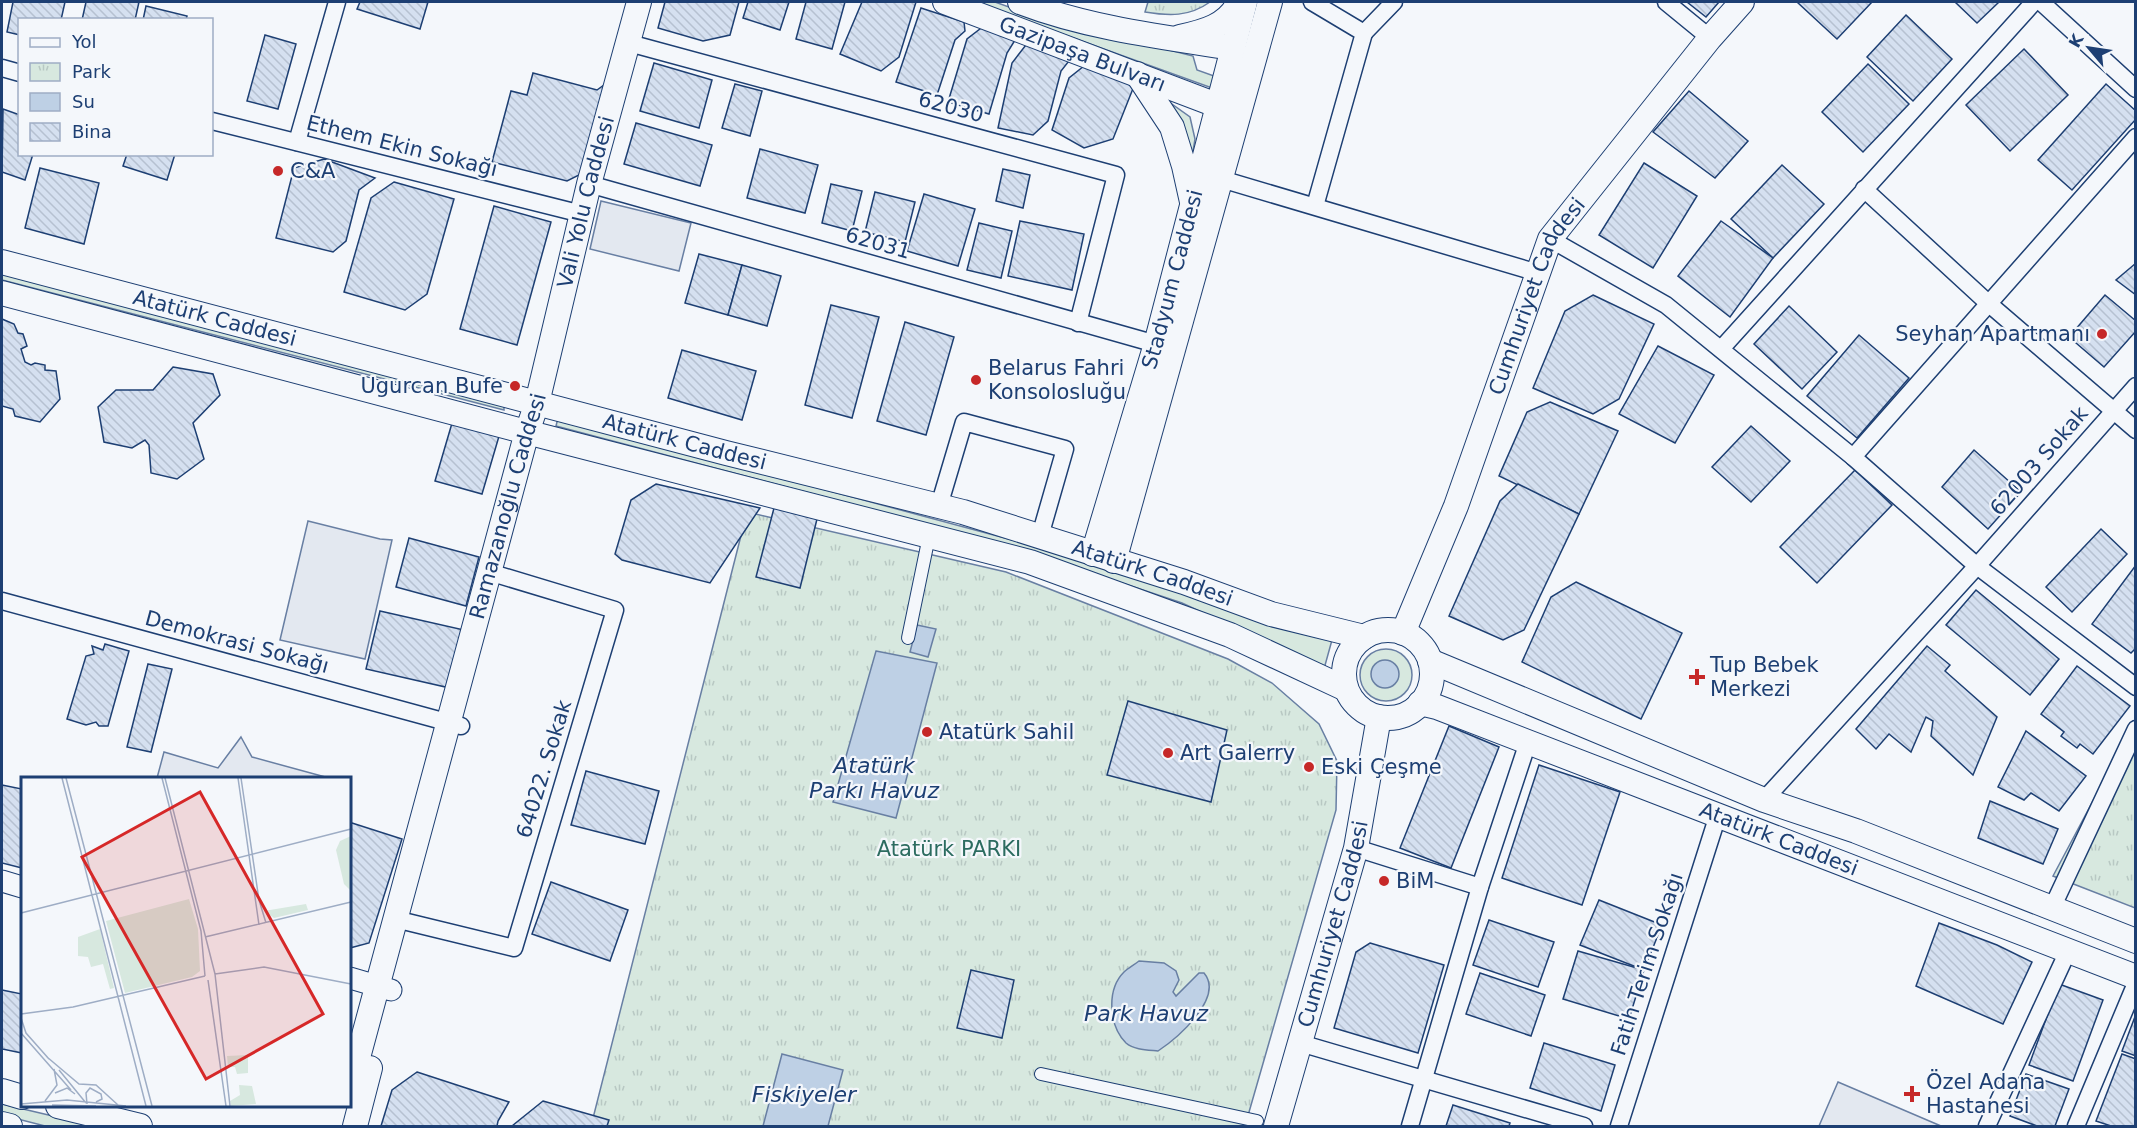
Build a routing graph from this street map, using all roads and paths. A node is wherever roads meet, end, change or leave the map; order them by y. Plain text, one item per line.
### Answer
1 (337, 2) edge
2 (945, 2) edge
3 (1020, 2) edge
4 (1239, 2) edge
5 (1245, 2) edge
6 (1270, 2) edge
7 (1312, 2) edge
8 (1394, 2) edge
9 (1666, 2) edge
10 (1742, 2) edge
11 (2034, 2) edge
12 (2041, 2) edge
13 (633, 3) edge
14 (1364, 33) junction
15 (1710, 38) junction
16 (1172, 39) junction
17 (629, 43) junction
18 (1233, 48) junction
19 (2, 68) edge
20 (18, 72) edge
21 (1137, 74) junction
22 (2136, 89) edge
23 (1220, 106) junction
24 (213, 121) edge
25 (2136, 137) edge
26 (297, 142) junction
27 (1211, 176) junction
28 (589, 184) junction
29 (1864, 189) junction
30 (1315, 206) junction
31 (1193, 207) junction
32 (582, 214) junction
33 (1550, 239) junction
34 (2, 262) edge
35 (1538, 273) junction
36 (2, 292) edge
37 (1988, 303) junction
38 (1078, 323) junction
39 (1156, 344) junction
40 (1721, 349) junction
41 (2136, 386) edge
42 (537, 403) junction
43 (2113, 411) junction
44 (2136, 430) edge
45 (533, 433) junction
46 (1853, 457) junction
47 (939, 506) junction
48 (1040, 537) junction
49 (927, 546) dead end
50 (1103, 557) junction
51 (1977, 566) junction
52 (495, 573) junction
53 (2, 601) edge
54 (1403, 633) junction
55 (1364, 637) junction
56 (908, 638) dead end
57 (1430, 661) junction
58 (2136, 687) edge
59 (1346, 690) junction
60 (1420, 703) junction
61 (1379, 717) junction
62 (455, 724) junction
63 (2136, 729) edge
64 (1528, 742) junction
65 (1764, 800) junction
66 (1718, 815) junction
67 (1356, 848) junction
68 (2, 882) edge
69 (21, 887) edge
70 (1480, 887) junction
71 (2052, 908) junction
72 (402, 920) junction
73 (2136, 941) edge
74 (2068, 951) junction
75 (351, 978) edge
76 (2136, 978) edge
77 (2136, 983) edge
78 (384, 988) junction
79 (1300, 1043) junction
80 (1041, 1074) dead end
81 (1424, 1080) junction
82 (351, 1084) edge
83 (2, 1091) edge
84 (21, 1096) edge
85 (62, 1107) edge
86 (345, 1107) edge
87 (2, 1124) edge
88 (1266, 1124) edge
89 (10, 1126) edge
90 (140, 1126) edge
91 (339, 1126) edge
92 (354, 1126) edge
93 (1410, 1126) edge
94 (1584, 1126) edge
95 (1619, 1126) edge
96 (1987, 1126) edge
97 (2076, 1126) edge

1 - 26 street
2 - 21 main road, Gazipaşa Bulvarı
3 - 16 main road, Gazipaşa Bulvarı
4 - 16 main road
5 - 18 main road, Stadyum Caddesi
6 - 27 main road
7 - 14 street
8 - 14 street
9 - 15 street
10 - 15 main road, Cumhuriyet Caddesi
11 - 29 street
12 - 22 street
13 - 17 main road, Vali Yolu Caddesi
14 - 30 street
15 - 33 main road, Cumhuriyet Caddesi
16 - 18 main road, Gazipaşa Bulvarı
17 - 28 main road, Vali Yolu Caddesi
17 - 38 street, 62030
18 - 23 main road, Stadyum Caddesi
19 - 20 street
21 - 23 main road, Gazipaşa Bulvarı
21 - 31 main road
23 - 27 main road, Stadyum Caddesi
24 - 26 street, Ethem Ekin Sokağı
25 - 37 street
26 - 32 street, Ethem Ekin Sokağı
27 - 30 street
27 - 31 main road, Stadyum Caddesi
27 - 50 main road
28 - 32 main road, Vali Yolu Caddesi
28 - 38 street, 62031
29 - 37 street
29 - 40 street
30 - 35 street
31 - 39 main road, Stadyum Caddesi
32 - 42 main road, Vali Yolu Caddesi
33 - 35 main road, Cumhuriyet Caddesi
33 - 40 street
34 - 42 main road, Atatürk Caddesi
35 - 54 main road, Cumhuriyet Caddesi
36 - 45 main road, Atatürk Caddesi
37 - 43 street
37 - 46 street
38 - 39 street, 62031
39 - 50 main road, Stadyum Caddesi
40 - 46 street
41 - 43 street, 62003 Sokak
42 - 45 main road, Ramazanoğlu Caddesi
42 - 47 main road, Atatürk Caddesi
43 - 44 street
43 - 51 street, 62003 Sokak
45 - 52 main road, Ramazanoğlu Caddesi
45 - 59 main road, Atatürk Caddesi
46 - 51 street
47 - 48 main road, Atatürk Caddesi
47 - 48 street
48 - 50 main road, Atatürk Caddesi
49 - 56 street
50 - 55 main road, Atatürk Caddesi
51 - 58 street
51 - 65 street, 62003 Sokak
52 - 62 main road, Ramazanoğlu Caddesi
52 - 72 street, 64022. Sokak
53 - 62 street, Demokrasi Sokağı
54 - 55 main road
54 - 57 main road
55 - 59 main road
57 - 60 main road
57 - 65 main road, Atatürk Caddesi
59 - 61 main road
60 - 61 main road
60 - 64 main road, Atatürk Caddesi
61 - 67 main road, Cumhuriyet Caddesi
62 - 72 main road, Ramazanoğlu Caddesi
63 - 71 street
64 - 66 main road, Atatürk Caddesi
64 - 70 street
65 - 71 main road, Atatürk Caddesi
66 - 74 main road, Atatürk Caddesi
66 - 95 street, Fatih Terim Sokağı
67 - 70 street
67 - 79 main road, Cumhuriyet Caddesi
68 - 69 street
70 - 81 street
71 - 73 main road, Atatürk Caddesi
72 - 78 main road, Ramazanoğlu Caddesi
74 - 76 main road, Atatürk Caddesi
74 - 96 street
75 - 78 street
77 - 97 street
78 - 82 main road, Ramazanoğlu Caddesi
78 - 92 main road, Ramazanoğlu Caddesi
79 - 81 street
79 - 88 main road, Cumhuriyet Caddesi
80 - 88 street
81 - 93 street
81 - 94 street
83 - 84 main road
85 - 90 main road
86 - 91 main road
87 - 89 main road

